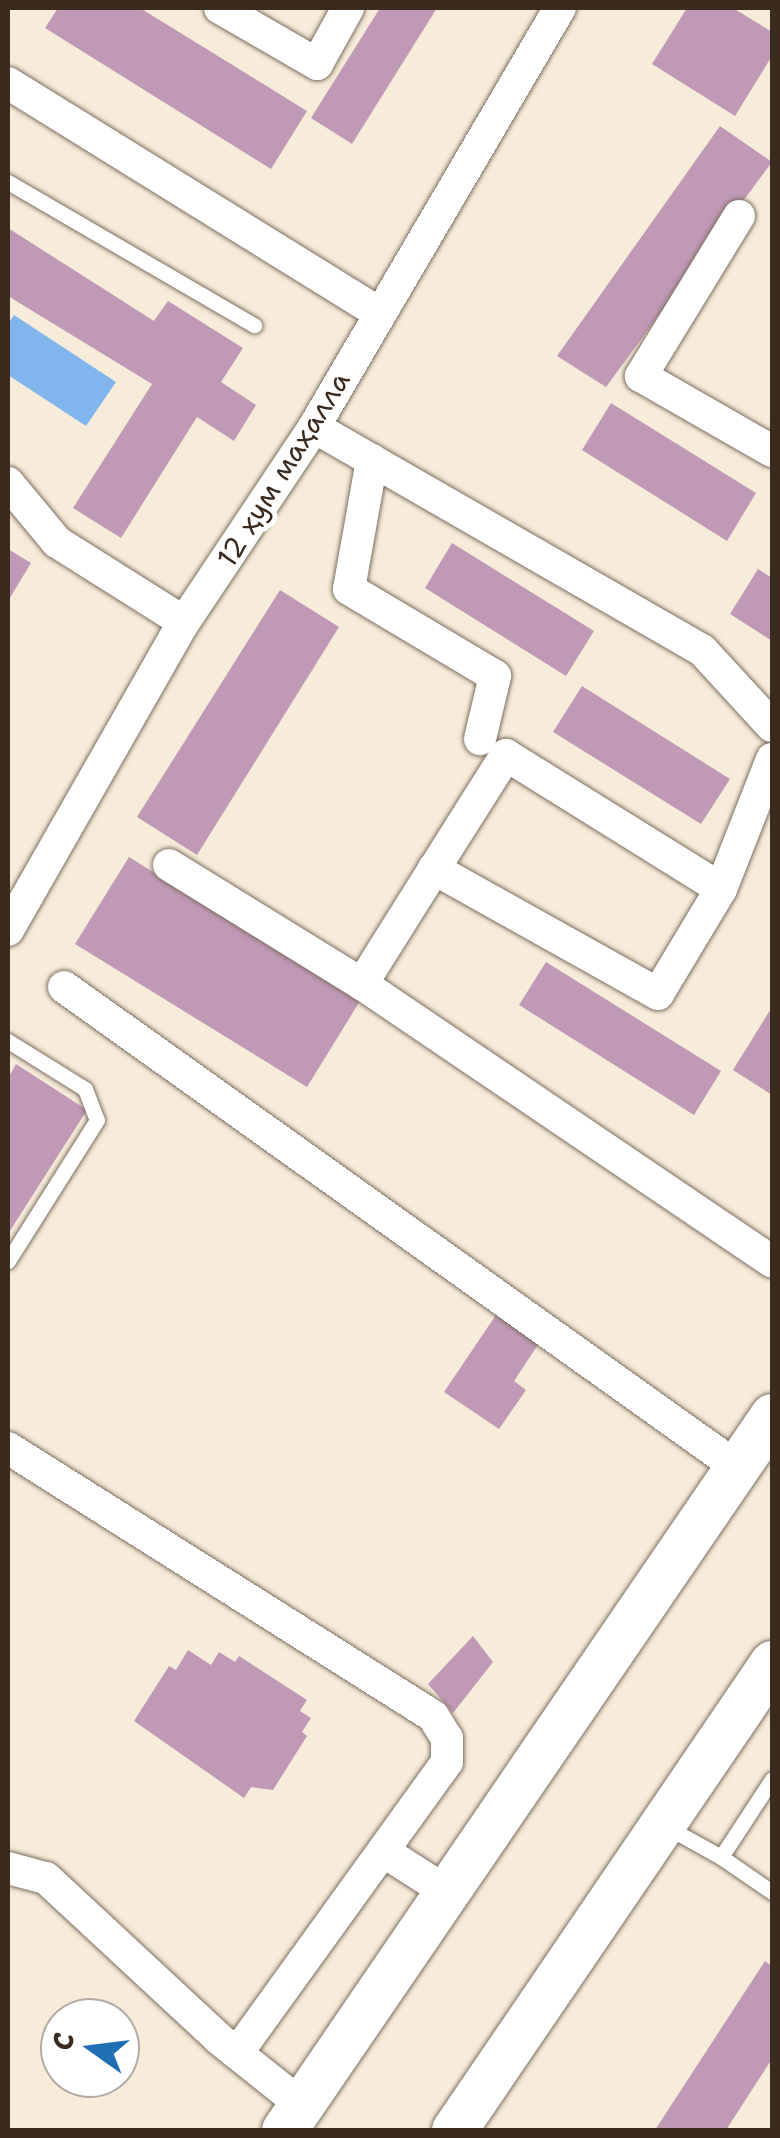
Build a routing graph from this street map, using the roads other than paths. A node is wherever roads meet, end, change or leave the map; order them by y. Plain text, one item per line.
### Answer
1 (220, 8) edge
2 (348, 8) edge
3 (560, 8) edge
4 (8, 83) edge
5 (8, 182) edge
6 (739, 216) dead end
7 (379, 314) junction
8 (254, 326) dead end
9 (314, 427) junction
10 (772, 451) edge
11 (372, 460) junction
12 (8, 483) edge
13 (184, 622) junction
14 (772, 726) edge
15 (480, 739) dead end
16 (772, 759) edge
17 (169, 864) dead end
18 (434, 869) junction
19 (720, 889) junction
20 (8, 930) edge
21 (362, 984) junction
22 (64, 987) dead end
23 (8, 1041) edge
24 (8, 1261) edge
25 (772, 1262) edge
26 (772, 1416) edge
27 (8, 1448) edge
28 (737, 1467) junction
29 (772, 1663) edge
30 (772, 1779) edge
31 (662, 1824) junction
32 (383, 1851) junction
33 (721, 1857) junction
34 (8, 1868) edge
35 (447, 1892) junction
36 (772, 1892) edge
37 (237, 2053) junction
38 (293, 2118) edge
39 (454, 2130) edge

1 - 2 street
3 - 7 street, 12 ҳум маҳалла
4 - 7 street
5 - 8 lane
6 - 10 street
7 - 9 street, 12 ҳум маҳалла
9 - 11 street
9 - 13 street, 12 ҳум маҳалла
11 - 14 street
11 - 15 street
12 - 13 street
13 - 20 street, 12 ҳум маҳалла
16 - 19 street
17 - 21 street
18 - 19 street
18 - 19 street
18 - 21 street
21 - 25 street
22 - 28 street
23 - 24 lane
26 - 28 street
27 - 32 street
28 - 35 street
29 - 31 street
30 - 33 lane
31 - 33 lane
31 - 39 street
32 - 35 street
32 - 37 street
33 - 36 lane
34 - 37 street
35 - 38 street
37 - 38 street

